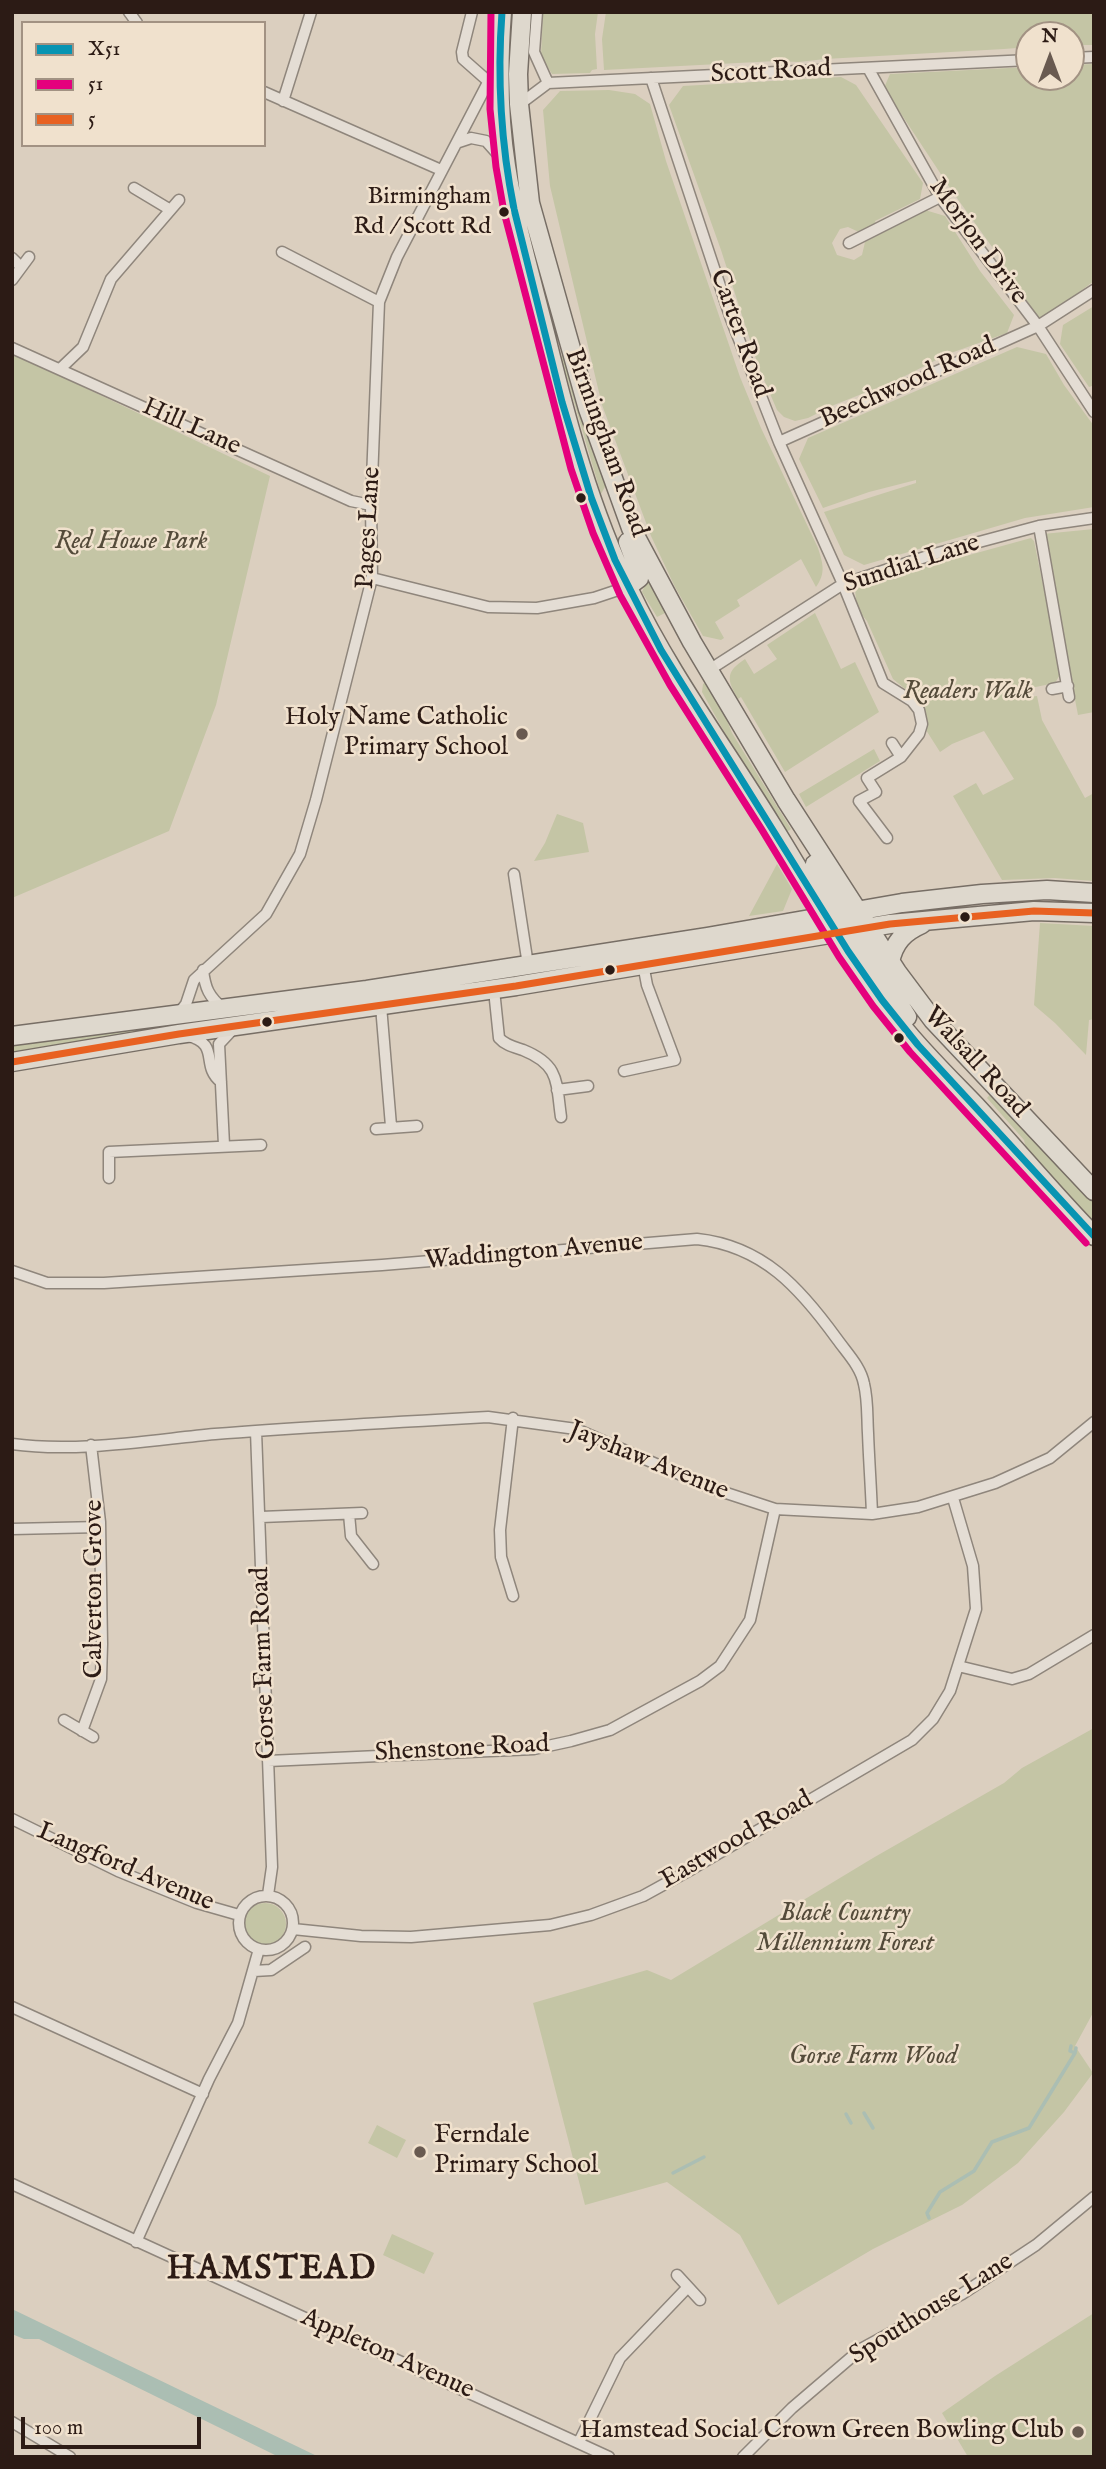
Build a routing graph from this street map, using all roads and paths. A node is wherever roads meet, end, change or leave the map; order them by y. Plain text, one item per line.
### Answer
1 (311, 12) edge
2 (471, 12) edge
3 (502, 12) edge
4 (522, 12) edge
5 (537, 12) edge
6 (1015, 61) edge
7 (498, 64) junction
8 (868, 68) junction
9 (651, 78) junction
10 (489, 82) junction
11 (548, 83) junction
12 (266, 93) edge
13 (283, 101) junction
14 (519, 104) junction
15 (459, 142) junction
16 (506, 166) junction
17 (441, 170) junction
18 (134, 188) dead end
19 (940, 197) junction
20 (179, 200) dead end
21 (169, 209) junction
22 (849, 243) dead end
23 (282, 252) dead end
24 (29, 257) dead end
25 (12, 258) edge
26 (297, 260) junction
27 (22, 267) junction
28 (290, 272) dead end
29 (12, 281) edge
30 (1094, 290) edge
31 (379, 302) junction
32 (1038, 326) junction
33 (12, 348) edge
34 (60, 369) junction
35 (1094, 412) edge
36 (779, 442) junction
37 (613, 481) junction
38 (371, 505) junction
39 (1094, 518) edge
40 (1040, 526) junction
41 (372, 578) junction
42 (843, 584) junction
43 (627, 587) junction
44 (709, 670) junction
45 (683, 685) junction
46 (1068, 685) junction
47 (1052, 689) dead end
48 (1069, 697) dead end
49 (892, 743) dead end
50 (901, 757) junction
51 (786, 800) junction
52 (887, 838) dead end
53 (514, 873) dead end
54 (1000, 893) junction
55 (1094, 893) edge
56 (858, 910) junction
57 (1094, 913) edge
58 (1002, 914) junction
59 (939, 919) junction
60 (844, 923) junction
61 (890, 962) junction
62 (643, 964) junction
63 (528, 965) junction
64 (204, 970) junction
65 (494, 989) junction
66 (381, 1006) junction
67 (223, 1008) junction
68 (179, 1013) junction
69 (235, 1027) junction
70 (179, 1034) junction
71 (12, 1036) edge
72 (12, 1062) edge
73 (624, 1070) dead end
74 (991, 1081) junction
75 (221, 1082) junction
76 (588, 1086) dead end
77 (558, 1090) junction
78 (976, 1107) junction
79 (561, 1117) dead end
80 (391, 1126) junction
81 (417, 1126) dead end
82 (376, 1129) dead end
83 (261, 1144) dead end
84 (224, 1145) junction
85 (109, 1178) dead end
86 (1094, 1191) edge
87 (1094, 1236) edge
88 (12, 1271) edge
89 (513, 1418) junction
90 (1094, 1422) edge
91 (256, 1431) junction
92 (12, 1444) edge
93 (91, 1445) junction
94 (953, 1498) junction
95 (775, 1509) junction
96 (362, 1513) dead end
97 (349, 1514) junction
98 (872, 1514) junction
99 (261, 1517) junction
100 (100, 1527) junction
101 (12, 1529) edge
102 (373, 1564) dead end
103 (513, 1596) dead end
104 (1094, 1635) edge
105 (958, 1666) junction
106 (64, 1720) dead end
107 (82, 1731) junction
108 (93, 1737) dead end
109 (268, 1761) junction
110 (12, 1819) edge
111 (268, 1895) junction
112 (239, 1915) junction
113 (293, 1929) junction
114 (305, 1947) dead end
115 (259, 1949) junction
116 (254, 1971) junction
117 (12, 2007) edge
118 (203, 2094) junction
119 (12, 2184) edge
120 (1094, 2196) edge
121 (136, 2242) junction
122 (677, 2275) dead end
123 (688, 2287) junction
124 (700, 2300) dead end
125 (12, 2422) edge
126 (579, 2442) junction
127 (70, 2457) edge
128 (608, 2457) edge
129 (743, 2457) edge

1 - 13 street
2 - 10 street
3 - 7 highway, Birmingham Road
4 - 14 highway, Birmingham Road
5 - 11 street
6 - 8 street, Scott Road
7 - 10 street, Pages Lane
7 - 16 highway, Birmingham Road
8 - 9 street, Scott Road
8 - 19 street, Morjon Drive
9 - 11 street, Scott Road
9 - 36 street, Carter Road
10 - 15 street, Pages Lane
11 - 14 street
12 - 13 street
13 - 17 street
14 - 37 highway, Birmingham Road
15 - 16 street
15 - 17 street, Pages Lane
16 - 43 highway, Birmingham Road
17 - 31 street, Pages Lane
18 - 21 street
19 - 22 street
19 - 32 street, Morjon Drive
20 - 21 street
21 - 34 street
23 - 26 street
24 - 27 street
25 - 27 street
26 - 28 street
26 - 31 street
27 - 29 street
30 - 32 street, Beechwood Road
31 - 38 street, Pages Lane
32 - 35 street, Morjon Drive
32 - 36 street, Beechwood Road
33 - 34 street, Hill Lane
34 - 38 street, Hill Lane
36 - 42 street, Carter Road
37 - 43 highway
37 - 44 highway, Birmingham Road
38 - 41 street, Pages Lane
39 - 40 street, Sundial Lane
40 - 42 street, Sundial Lane
40 - 46 street
41 - 43 street
41 - 64 street, Pages Lane
42 - 44 street, Sundial Lane
42 - 50 street
43 - 45 highway, Birmingham Road
44 - 45 highway
44 - 51 highway, Birmingham Road
45 - 60 highway, Birmingham Road
46 - 47 street
46 - 48 street
49 - 50 street
50 - 52 street
51 - 56 highway, Birmingham Road
51 - 60 highway, Birmingham Road
53 - 63 street
54 - 55 highway
54 - 56 highway
54 - 58 highway
56 - 60 highway, Birmingham Road
57 - 58 highway
58 - 59 highway
59 - 60 highway
59 - 61 highway
60 - 61 highway, Walsall Road
60 - 62 highway
60 - 63 highway
60 - 78 highway, Walsall Road
61 - 74 highway, Walsall Road
62 - 65 highway
62 - 73 street
63 - 67 highway
64 - 67 street
64 - 68 street, Pages Lane
65 - 66 highway
65 - 77 street
66 - 69 highway
66 - 80 street
67 - 68 highway
68 - 71 highway
69 - 70 highway
69 - 75 street
70 - 72 highway
70 - 75 street
74 - 78 highway
74 - 86 highway, Walsall Road
75 - 84 street
76 - 77 street
77 - 79 street
78 - 87 highway, Walsall Road
80 - 81 street
80 - 82 street
83 - 84 street
84 - 85 street
88 - 98 street, Waddington Avenue
89 - 91 street, Jayshaw Avenue
89 - 95 street, Jayshaw Avenue
89 - 103 street
90 - 94 street, Jayshaw Avenue
91 - 93 street, Jayshaw Avenue
91 - 99 street, Gorse Farm Road
92 - 93 street, Jayshaw Avenue
93 - 100 street, Calverton Grove
94 - 98 street, Jayshaw Avenue
94 - 105 street, Eastwood Road
95 - 98 street, Jayshaw Avenue
95 - 109 street, Shenstone Road
96 - 97 street
97 - 99 street
97 - 102 street
99 - 109 street, Gorse Farm Road
100 - 101 street
100 - 107 street, Calverton Grove
104 - 105 street
105 - 113 street, Eastwood Road
106 - 107 street
107 - 108 street
109 - 111 street, Gorse Farm Road
110 - 112 street, Langford Avenue
111 - 112 street
111 - 113 street
112 - 115 street
113 - 115 street
114 - 116 street
115 - 116 street
116 - 118 street
117 - 118 street
118 - 121 street
119 - 121 street, Appleton Avenue
120 - 129 street, Spouthouse Lane
121 - 126 street, Appleton Avenue
122 - 123 street
123 - 124 street
123 - 126 street
125 - 127 street
126 - 128 street, Appleton Avenue

